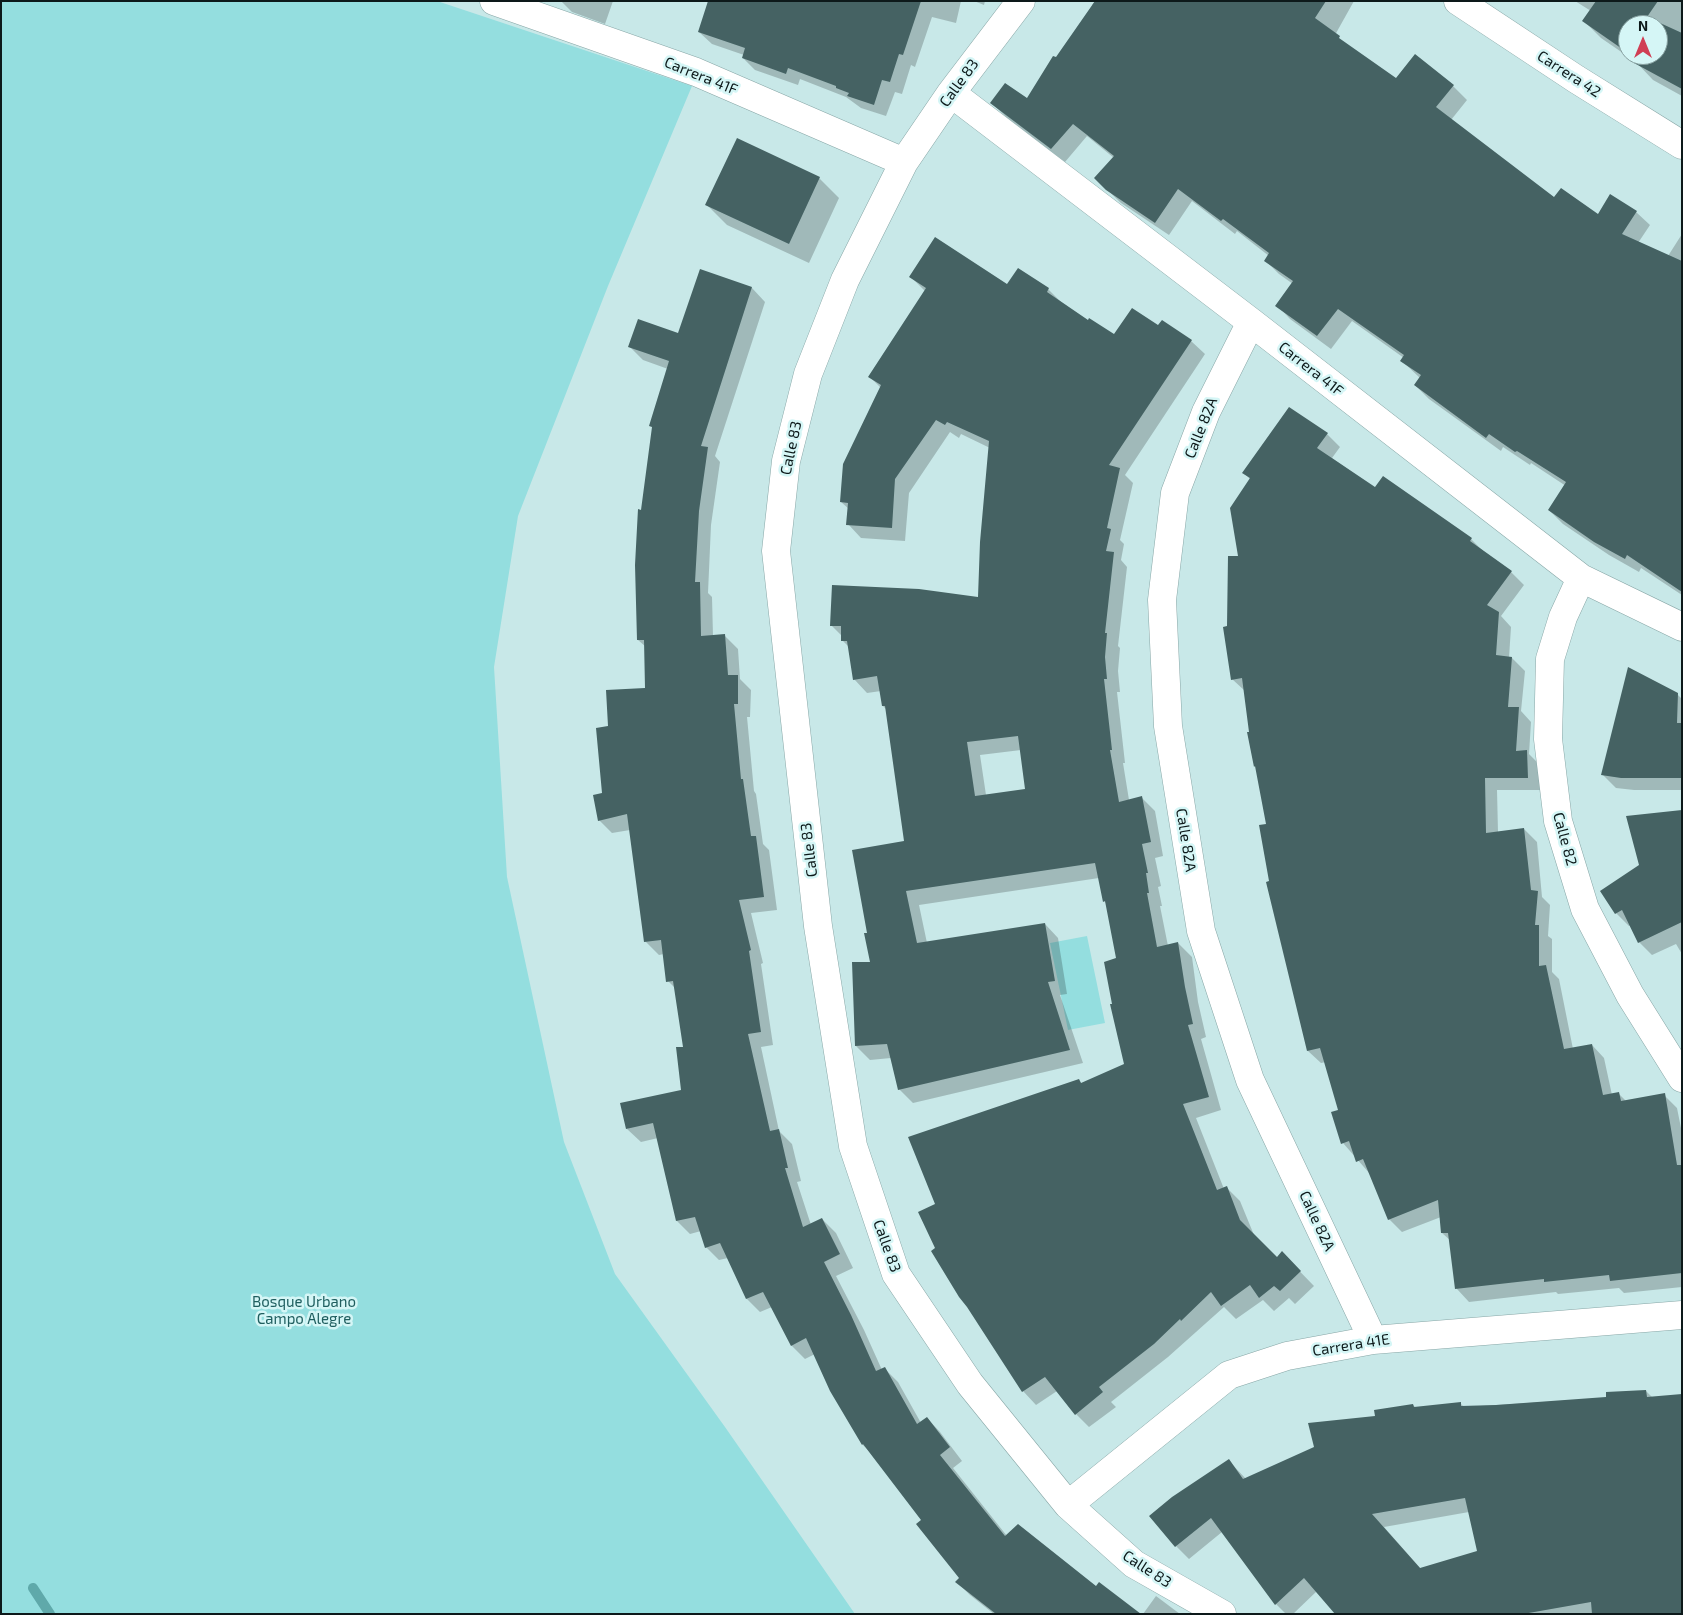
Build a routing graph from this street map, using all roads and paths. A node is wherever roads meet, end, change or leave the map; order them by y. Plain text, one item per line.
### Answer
1 (494, 1) edge
2 (1021, 1) edge
3 (1458, 1) edge
4 (951, 93) junction
5 (1682, 145) edge
6 (904, 162) junction
7 (1251, 322) junction
8 (1581, 578) junction
9 (1682, 627) edge
10 (1682, 1078) edge
11 (1682, 1315) edge
12 (1373, 1340) junction
13 (1068, 1505) junction
14 (1222, 1614) edge

1 - 6 street, Carrera 41F
2 - 4 street, Calle 83
3 - 5 street, Carrera 42
4 - 6 street, Calle 83
4 - 7 street, Carrera 41F
6 - 13 street, Calle 83
7 - 8 street, Carrera 41F
7 - 12 street, Calle 82A
8 - 9 street, Carrera 41F
8 - 10 street, Calle 82
11 - 12 street, Carrera 41E
12 - 13 street, Carrera 41E
13 - 14 street, Calle 83

